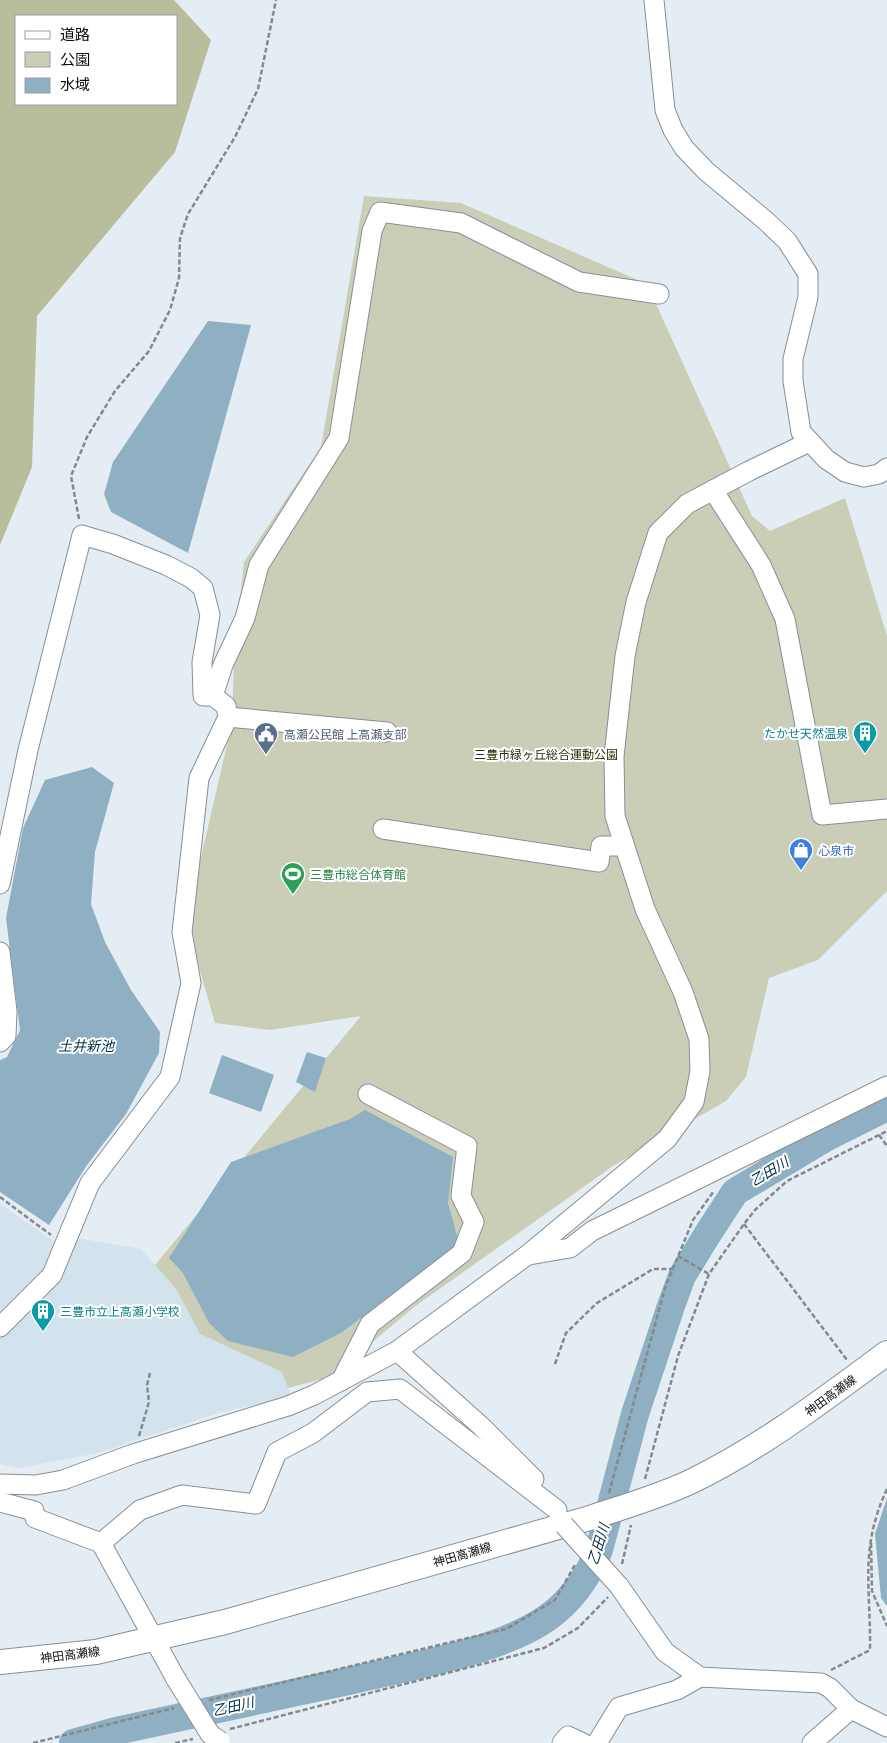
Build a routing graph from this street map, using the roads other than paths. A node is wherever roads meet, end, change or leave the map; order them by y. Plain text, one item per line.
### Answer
1 (654, 0) edge
2 (659, 294) dead end
3 (809, 442) junction
4 (887, 468) edge
5 (713, 490) junction
6 (214, 696) junction
7 (228, 717) junction
8 (387, 732) dead end
9 (887, 809) edge
10 (383, 829) dead end
11 (624, 846) junction
12 (0, 884) edge
13 (0, 952) edge
14 (0, 1042) edge
15 (887, 1086) edge
16 (368, 1094) dead end
17 (526, 1256) junction
18 (0, 1327) edge
19 (397, 1351) junction
20 (887, 1353) edge
21 (341, 1381) junction
22 (0, 1484) edge
23 (0, 1502) edge
24 (561, 1518) junction
25 (102, 1543) junction
26 (156, 1638) junction
27 (0, 1662) edge
28 (700, 1677) junction
29 (851, 1709) junction
30 (887, 1727) edge
31 (218, 1740) edge
32 (562, 1743) edge
33 (583, 1743) edge
34 (597, 1743) edge
35 (812, 1743) edge

1 - 3 street
2 - 6 street
3 - 4 street
3 - 5 street
5 - 9 street
5 - 11 street
6 - 7 street
6 - 12 street
7 - 8 street
7 - 18 street
10 - 11 street
11 - 17 street
13 - 14 street
15 - 17 street
16 - 21 street
17 - 19 street
19 - 21 street
19 - 24 street
20 - 24 main road, 神田高瀬線
21 - 22 street
23 - 25 street
24 - 25 street
24 - 26 main road, 神田高瀬線
24 - 28 street, bridge
25 - 26 street
26 - 27 main road, 神田高瀬線
26 - 31 street, bridge
28 - 29 street
28 - 34 street
29 - 30 street
29 - 35 street
32 - 33 street

